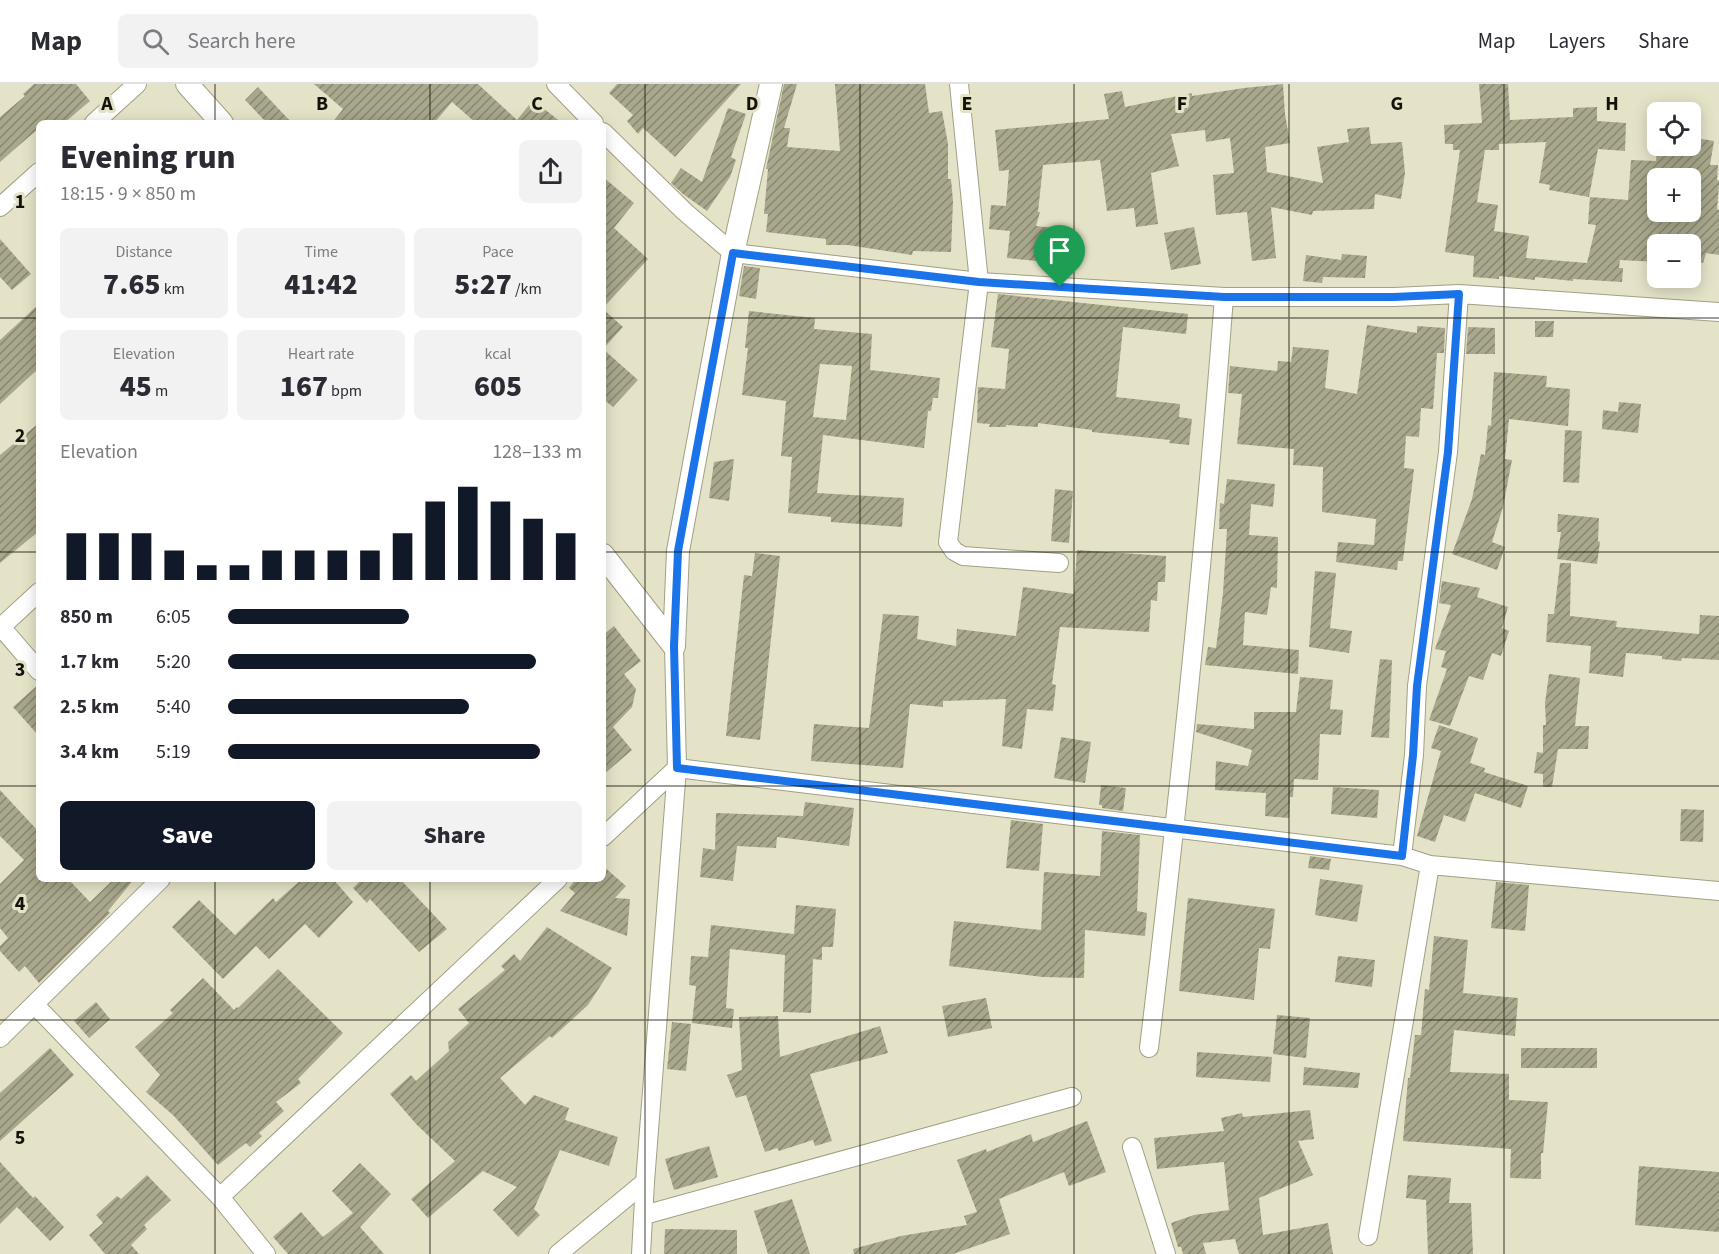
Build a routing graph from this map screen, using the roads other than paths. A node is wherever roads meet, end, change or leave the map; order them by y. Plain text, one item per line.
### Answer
1 (137, 84) edge
2 (187, 84) edge
3 (556, 84) edge
4 (771, 84) edge
5 (959, 84) edge
6 (96, 120) edge
7 (219, 120) edge
8 (591, 120) edge
9 (606, 135) edge
10 (36, 175) edge
11 (0, 207) edge
12 (733, 253) junction
13 (979, 282) junction
14 (1459, 294) junction
15 (1224, 297) junction
16 (1719, 312) edge
17 (606, 559) edge
18 (1059, 563) dead end
19 (36, 595) edge
20 (1, 628) edge
21 (674, 646) junction
22 (36, 668) edge
23 (677, 768) junction
24 (1175, 827) junction
25 (606, 834) edge
26 (1402, 856) junction
27 (1430, 865) junction
28 (158, 882) edge
29 (555, 882) edge
30 (1719, 891) edge
31 (35, 1005) junction
32 (0, 1038) edge
33 (1149, 1048) dead end
34 (1072, 1097) dead end
35 (1132, 1147) dead end
36 (645, 1182) junction
37 (219, 1197) junction
38 (644, 1215) junction
39 (1368, 1236) dead end
40 (266, 1254) edge
41 (558, 1254) edge
42 (641, 1254) edge
43 (1166, 1254) edge

1 - 6 street
2 - 7 street
3 - 8 street
4 - 12 street
5 - 13 street
9 - 12 street
10 - 11 street
12 - 13 street
12 - 21 street
13 - 15 street
13 - 18 street
14 - 15 street
14 - 16 street
14 - 26 street
15 - 24 street
17 - 21 street
19 - 20 street
20 - 22 street
21 - 23 street
23 - 24 street
23 - 25 street
23 - 36 street
24 - 26 street
24 - 33 street
26 - 27 street
27 - 30 street
27 - 39 street
28 - 31 street
29 - 37 street
31 - 32 street
31 - 37 street
34 - 38 street
35 - 43 street
36 - 38 street
36 - 41 street
37 - 40 street
38 - 42 street

